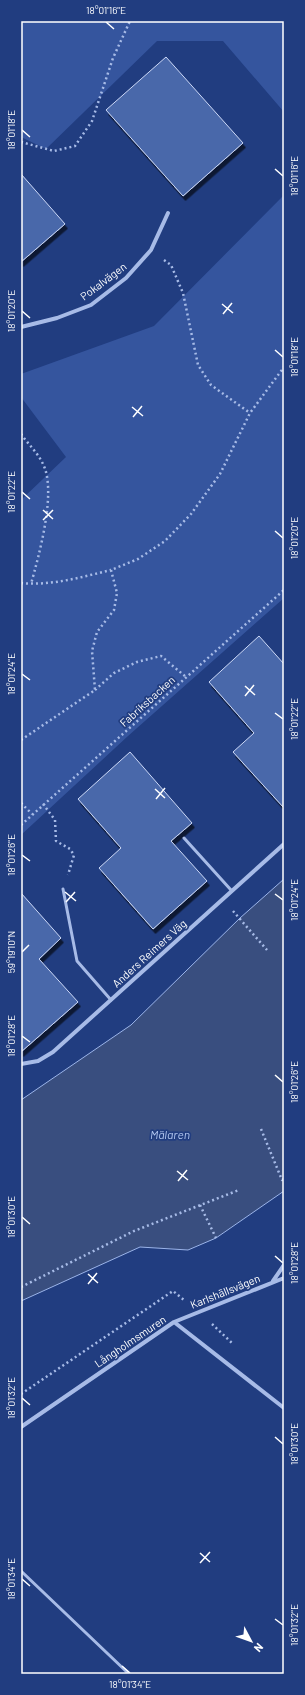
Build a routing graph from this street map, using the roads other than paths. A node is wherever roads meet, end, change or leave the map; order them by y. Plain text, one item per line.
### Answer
1 (168, 213) dead end
2 (21, 327) edge
3 (184, 838) dead end
4 (284, 844) edge
5 (63, 889) road end
6 (231, 890) junction
7 (111, 1000) junction
8 (21, 1064) edge
9 (284, 1265) edge
10 (284, 1278) edge
11 (272, 1282) junction
12 (174, 1322) junction
13 (284, 1408) edge
14 (21, 1426) edge
15 (21, 1571) edge
16 (129, 1674) edge

1 - 2 street, Pokalvägen
3 - 6 lane
4 - 6 street, Anders Reimers Väg
5 - 7 lane
6 - 7 street, Anders Reimers Väg
7 - 8 street, Anders Reimers Väg
9 - 11 street
10 - 11 street, Karlshällsvägen
11 - 12 street, Karlshällsvägen
12 - 13 street, Långholmsmuren
12 - 14 street, Långholmsmuren
15 - 16 lane

